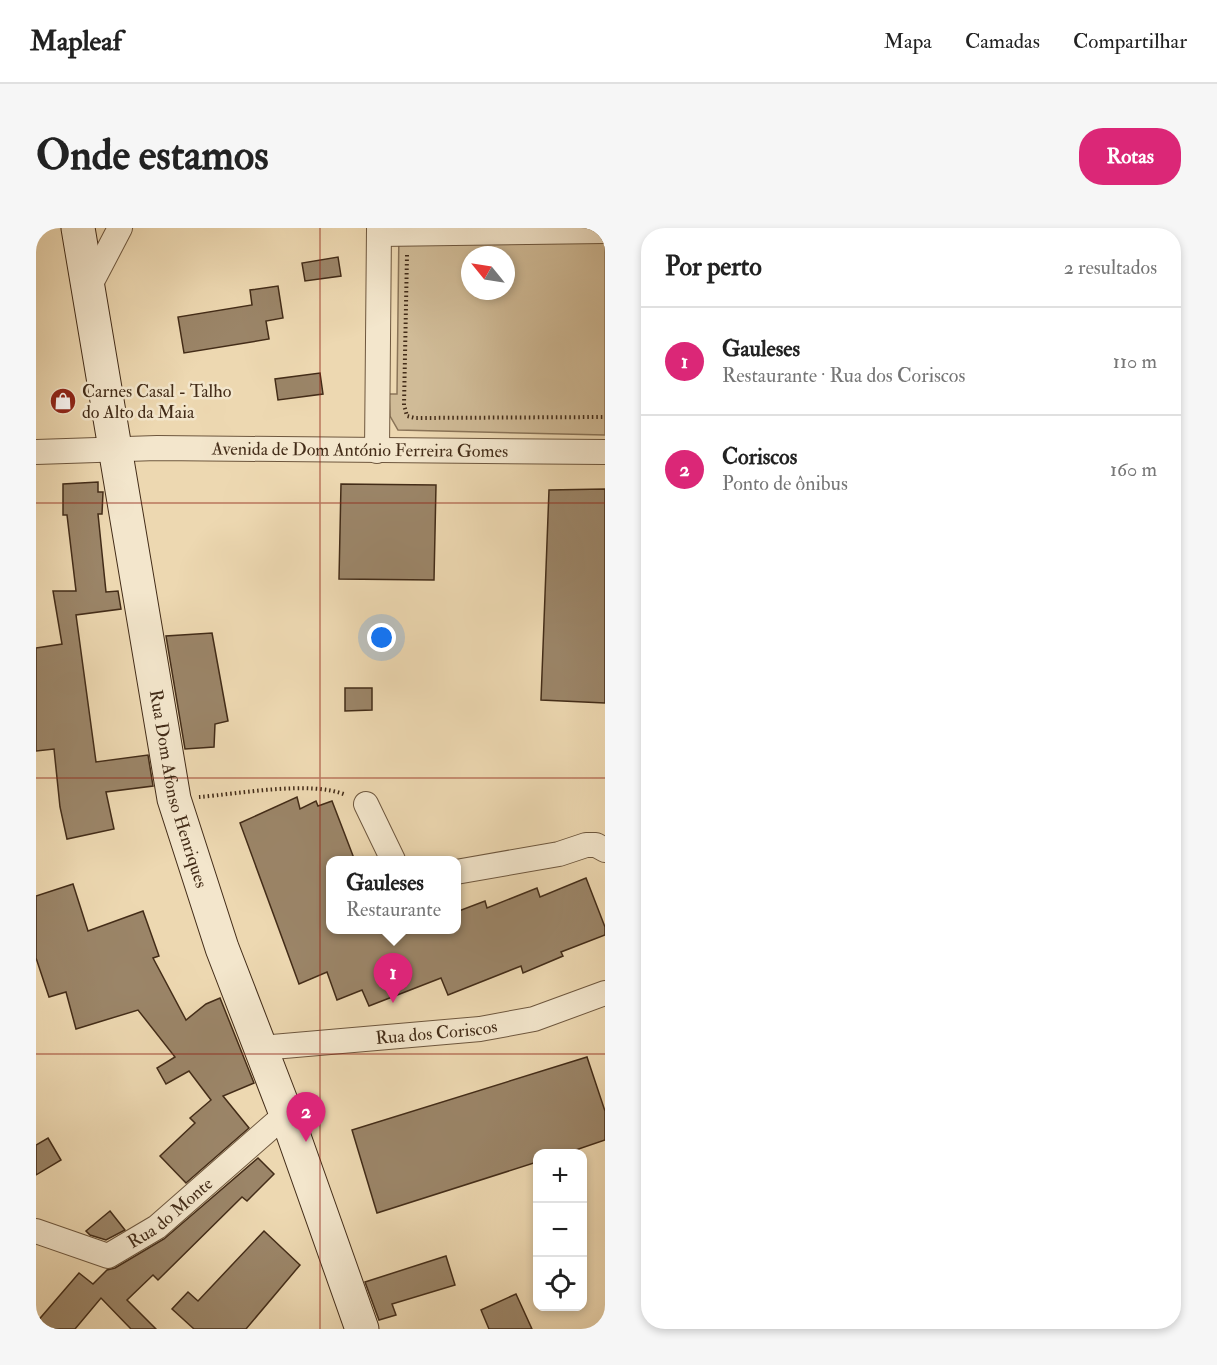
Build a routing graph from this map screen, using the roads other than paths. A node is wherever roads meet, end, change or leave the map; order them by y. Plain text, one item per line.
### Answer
1 (78, 228) edge
2 (120, 228) edge
3 (380, 231) edge
4 (605, 231) edge
5 (87, 291) junction
6 (116, 449) junction
7 (377, 451) junction
8 (36, 452) edge
9 (605, 452) edge
10 (366, 804) road end
11 (605, 850) edge
12 (391, 856) edge
13 (461, 871) edge
14 (605, 993) edge
15 (261, 1048) junction
16 (286, 1114) junction
17 (36, 1231) edge
18 (362, 1329) edge

1 - 5 main road, Rua Dom Afonso Henriques
2 - 5 street
3 - 4 street
3 - 7 street
5 - 6 main road, Rua Dom Afonso Henriques
6 - 7 street, Avenida de Dom António Ferreira Gomes
6 - 8 street, Avenida de Dom António Ferreira Gomes
6 - 15 main road, Rua Dom Afonso Henriques
7 - 9 street, Avenida de Dom António Ferreira Gomes
10 - 12 street
11 - 13 street
14 - 15 street, Rua dos Coriscos
15 - 16 main road, Rua Dom Afonso Henriques
16 - 17 street, Rua do Monte
16 - 18 main road, Rua Dom Afonso Henriques

